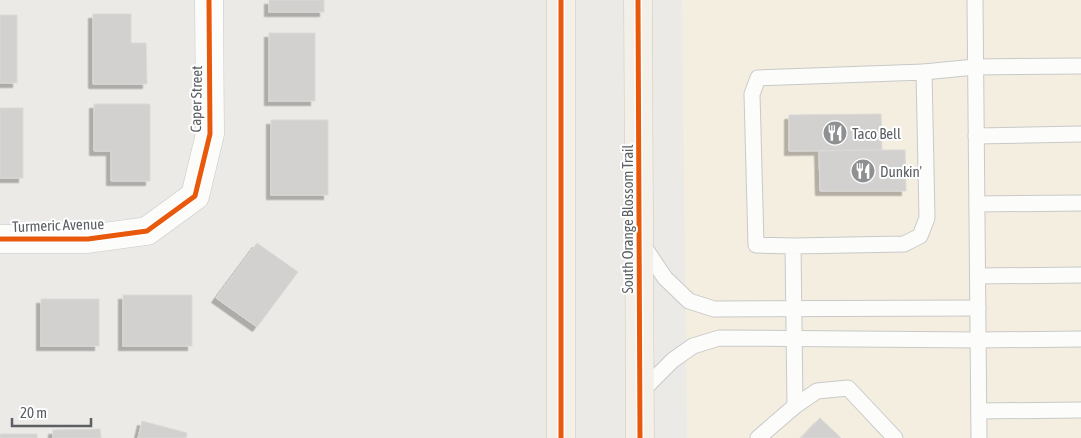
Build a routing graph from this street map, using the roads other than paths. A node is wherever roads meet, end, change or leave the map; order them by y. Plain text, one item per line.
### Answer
1 (209, 0) edge
2 (561, 0) edge
3 (638, 0) edge
4 (974, 0) edge
5 (1081, 66) edge
6 (975, 67) junction
7 (924, 72) junction
8 (1081, 134) edge
9 (976, 136) junction
10 (195, 196) joint
11 (1081, 203) edge
12 (977, 204) junction
13 (0, 239) edge
14 (640, 240) junction
15 (793, 246) junction
16 (1081, 275) edge
17 (978, 276) junction
18 (793, 308) junction
19 (978, 308) junction
20 (793, 338) junction
21 (1081, 339) edge
22 (978, 340) junction
23 (640, 393) junction
24 (795, 406) junction
25 (979, 410) junction
26 (1081, 410) edge
27 (561, 438) edge
28 (640, 438) edge
29 (758, 438) edge
30 (895, 438) edge
31 (979, 438) edge

1 - 10 street, Caper Street
2 - 27 main road
3 - 14 main road, South Orange Blossom Trail
4 - 6 lane
5 - 6 lane
6 - 7 lane
6 - 9 lane
7 - 15 lane
7 - 15 lane
8 - 9 lane
9 - 12 lane
10 - 13 street, Turmeric Avenue
11 - 12 lane
12 - 17 lane
14 - 18 lane
14 - 23 main road, South Orange Blossom Trail
15 - 18 lane
16 - 17 lane
17 - 19 lane
18 - 19 lane
18 - 20 lane
19 - 22 lane
20 - 22 lane
20 - 23 lane
20 - 24 lane
21 - 22 lane
22 - 25 lane
23 - 28 main road, South Orange Blossom Trail
24 - 29 lane
24 - 30 lane
25 - 26 lane
25 - 31 lane

